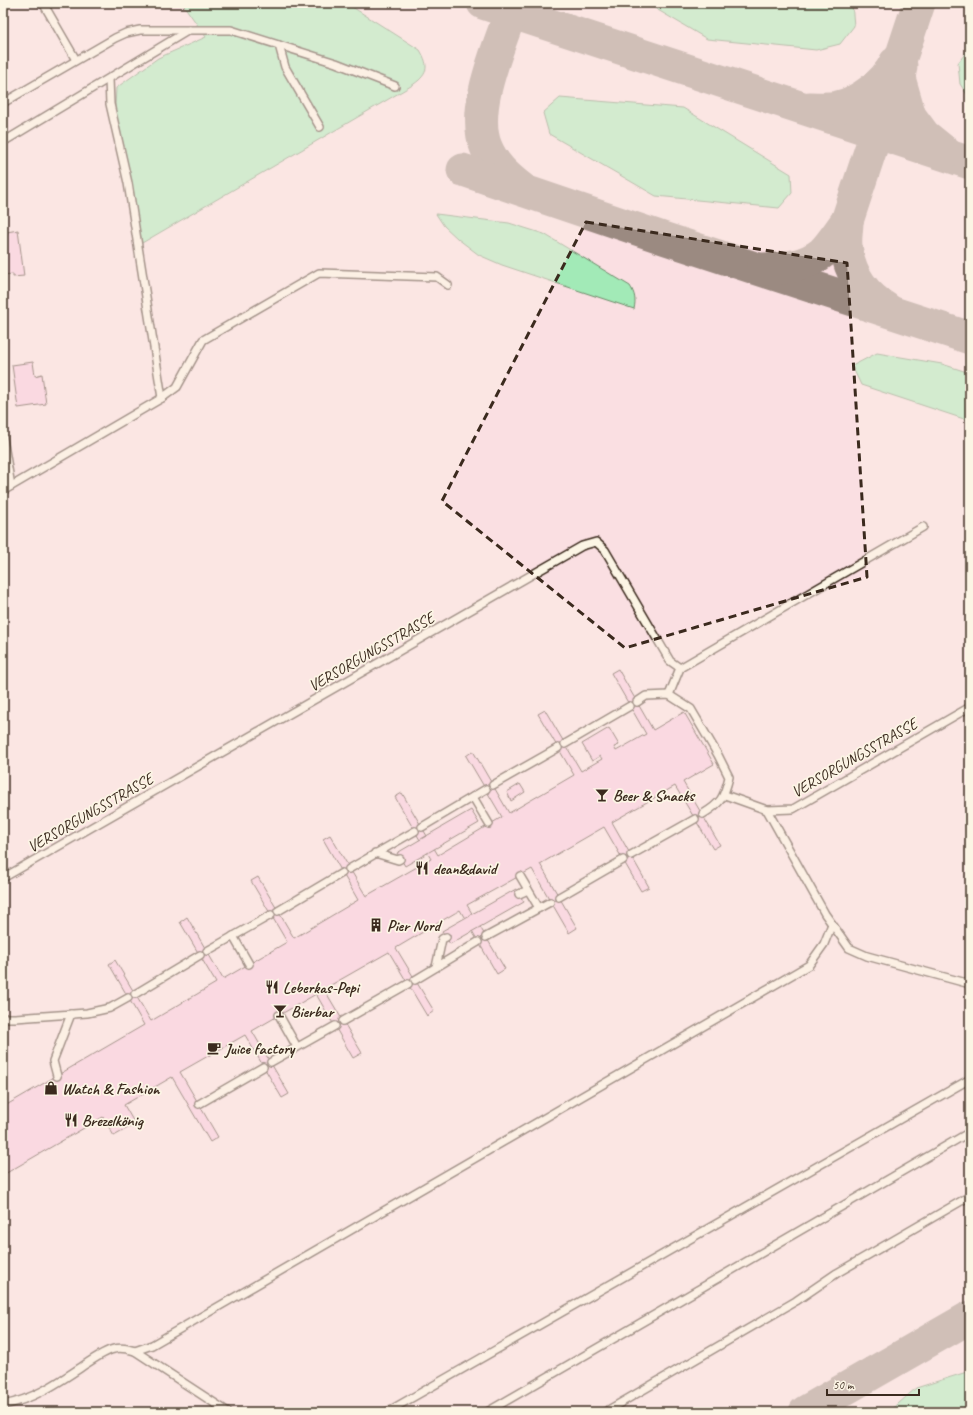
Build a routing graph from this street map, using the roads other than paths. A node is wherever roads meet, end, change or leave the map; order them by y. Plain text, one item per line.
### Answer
1 (43, 3) edge
2 (189, 30) junction
3 (279, 45) junction
4 (76, 60) junction
5 (108, 78) junction
6 (395, 86) dead end
7 (3, 103) edge
8 (320, 127) dead end
9 (3, 142) edge
10 (448, 285) dead end
11 (162, 398) junction
12 (3, 438) edge
13 (11, 486) junction
14 (3, 491) edge
15 (923, 527) dead end
16 (680, 668) junction
17 (669, 695) junction
18 (637, 702) dead end
19 (630, 706) dead end
20 (970, 707) edge
21 (565, 744) dead end
22 (558, 748) dead end
23 (493, 785) dead end
24 (486, 789) dead end
25 (725, 795) junction
26 (473, 797) junction
27 (767, 810) junction
28 (482, 811) junction
29 (703, 814) dead end
30 (474, 815) dead end
31 (695, 819) dead end
32 (490, 824) dead end
33 (422, 827) dead end
34 (415, 831) dead end
35 (375, 853) junction
36 (631, 855) dead end
37 (400, 859) dead end
38 (623, 860) dead end
39 (349, 869) dead end
40 (342, 873) dead end
41 (520, 876) dead end
42 (3, 878) edge
43 (528, 890) junction
44 (519, 894) dead end
45 (559, 897) dead end
46 (550, 902) dead end
47 (538, 908) junction
48 (278, 911) dead end
49 (271, 915) dead end
50 (832, 924) junction
51 (233, 936) junction
52 (446, 937) dead end
53 (486, 938) dead end
54 (478, 942) dead end
55 (207, 951) dead end
56 (200, 955) dead end
57 (249, 964) dead end
58 (436, 967) junction
59 (415, 980) dead end
60 (408, 984) dead end
61 (970, 984) edge
62 (135, 994) dead end
63 (128, 998) dead end
64 (71, 1014) junction
65 (278, 1015) dead end
66 (3, 1018) edge
67 (343, 1021) dead end
68 (334, 1026) dead end
69 (297, 1047) junction
70 (271, 1062) dead end
71 (263, 1067) dead end
72 (56, 1076) dead end
73 (970, 1079) edge
74 (199, 1104) dead end
75 (970, 1132) edge
76 (970, 1196) edge
77 (135, 1351) junction
78 (3, 1405) edge
79 (228, 1412) edge
80 (387, 1412) edge
81 (487, 1412) edge
82 (605, 1412) edge

1 - 4 lane
2 - 3 lane
2 - 4 lane
2 - 5 lane
3 - 6 lane
3 - 8 lane
4 - 7 lane
5 - 9 lane
5 - 11 lane
10 - 11 lane
11 - 13 lane
12 - 13 lane
13 - 14 lane
15 - 16 lane
16 - 17 lane
16 - 42 lane, VERSORGUNGSSTRASSE
17 - 18 lane
17 - 25 lane
19 - 21 lane
20 - 27 lane, VERSORGUNGSSTRASSE
22 - 23 lane
24 - 26 lane
25 - 27 lane, VERSORGUNGSSTRASSE
25 - 29 lane
26 - 28 lane
26 - 33 lane
27 - 50 lane
28 - 30 lane
28 - 32 lane
31 - 36 lane
34 - 35 lane
35 - 37 lane
35 - 39 lane
38 - 45 lane
40 - 48 lane
41 - 43 lane
43 - 44 lane
43 - 47 lane
46 - 47 lane
47 - 53 lane
49 - 51 lane
50 - 61 lane
50 - 77 lane
51 - 55 lane
51 - 57 lane
52 - 58 lane
54 - 58 lane
56 - 62 lane
58 - 59 lane
60 - 67 lane
63 - 64 lane
64 - 66 lane
64 - 72 lane
65 - 69 lane
68 - 69 lane
69 - 70 lane
71 - 74 lane
73 - 80 lane
75 - 81 lane
76 - 82 lane
77 - 78 lane
77 - 79 lane

